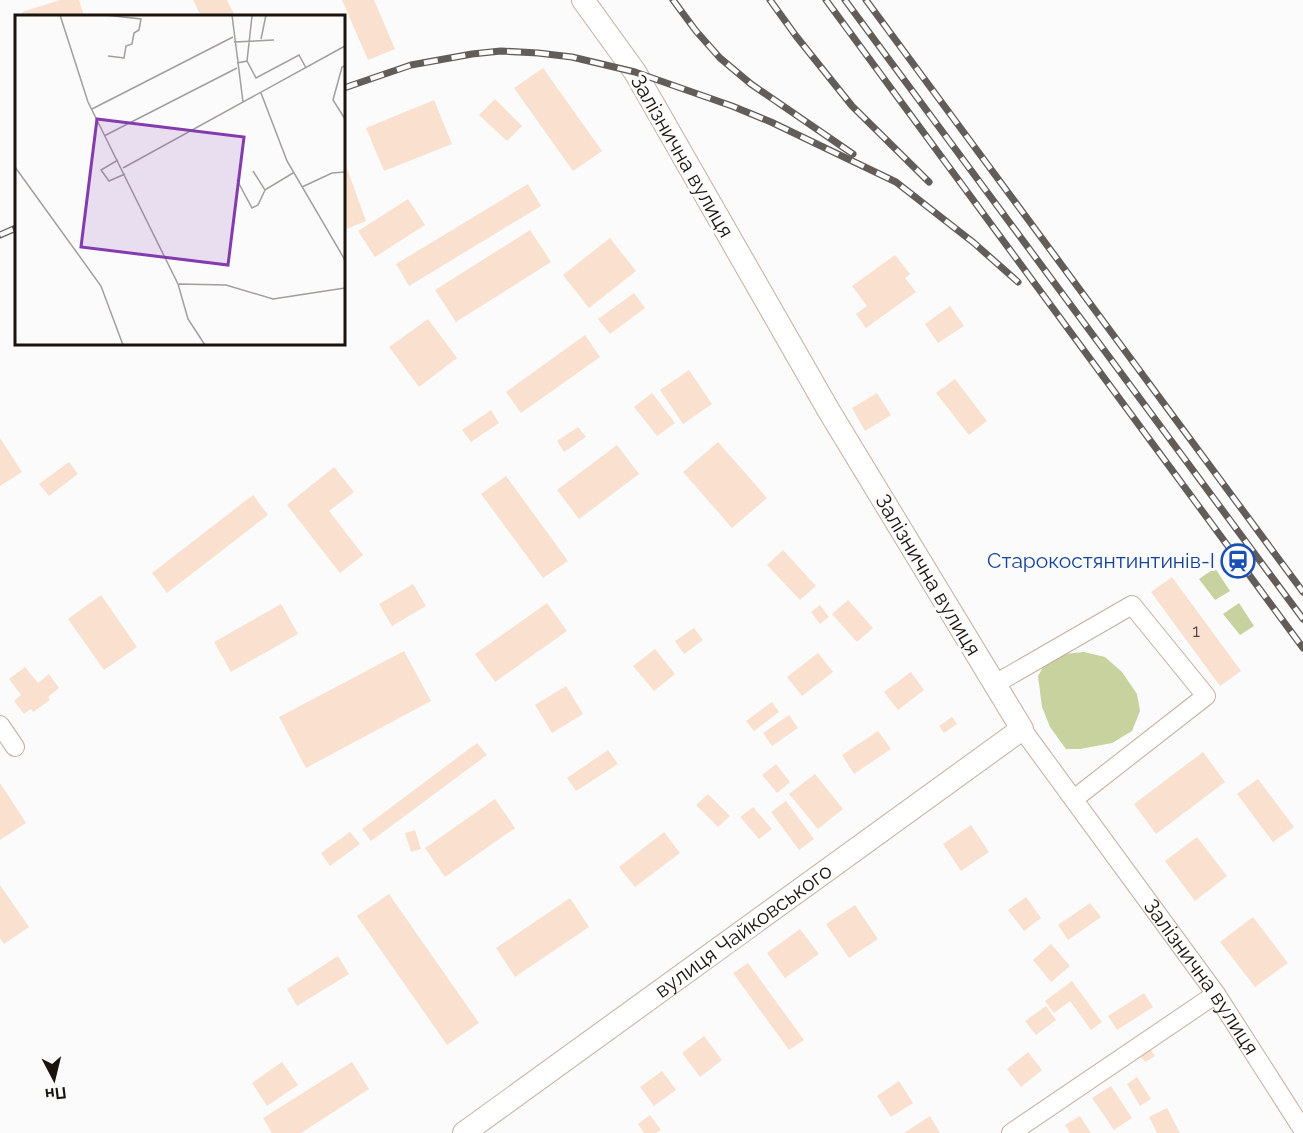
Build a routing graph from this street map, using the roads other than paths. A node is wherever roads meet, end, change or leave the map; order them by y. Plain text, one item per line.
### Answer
1 (583, 0) edge
2 (995, 684) junction
3 (0, 725) edge
4 (1022, 729) junction
5 (15, 747) dead end
6 (1074, 799) junction
7 (1216, 994) junction
8 (1303, 1130) edge
9 (464, 1133) edge
10 (1011, 1133) edge

1 - 2 street, Залізнична вулиця
2 - 4 street, Залізнична вулиця
2 - 6 street
3 - 5 street
4 - 6 street, Залізнична вулиця
4 - 9 street, вулиця Чайковського
6 - 7 street, Залізнична вулиця
7 - 8 street, Залізнична вулиця
7 - 10 street

